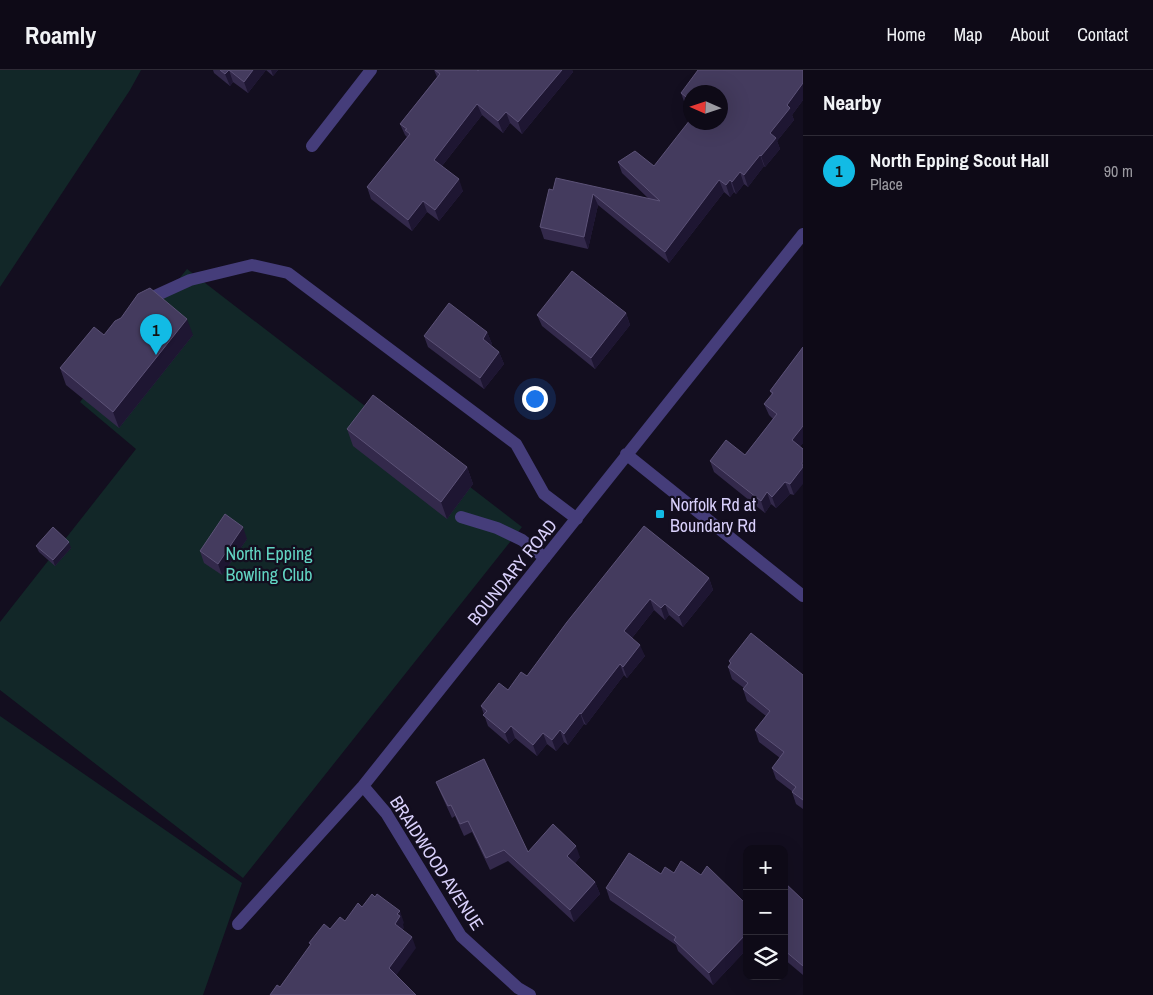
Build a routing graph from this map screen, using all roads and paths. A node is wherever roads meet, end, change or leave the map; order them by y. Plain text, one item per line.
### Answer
1 (371, 70) edge
2 (312, 146) dead end
3 (803, 234) edge
4 (132, 311) edge
5 (626, 454) junction
6 (461, 518) dead end
7 (577, 519) junction
8 (545, 558) junction
9 (803, 596) edge
10 (363, 786) junction
11 (238, 924) dead end
12 (530, 995) edge

1 - 2 street
3 - 5 street, BOUNDARY ROAD
4 - 7 street
5 - 7 street, BOUNDARY ROAD
5 - 9 street
6 - 8 street
7 - 8 street, BOUNDARY ROAD
8 - 10 street, BOUNDARY ROAD
10 - 11 street, BOUNDARY ROAD
10 - 12 street, BRAIDWOOD AVENUE

